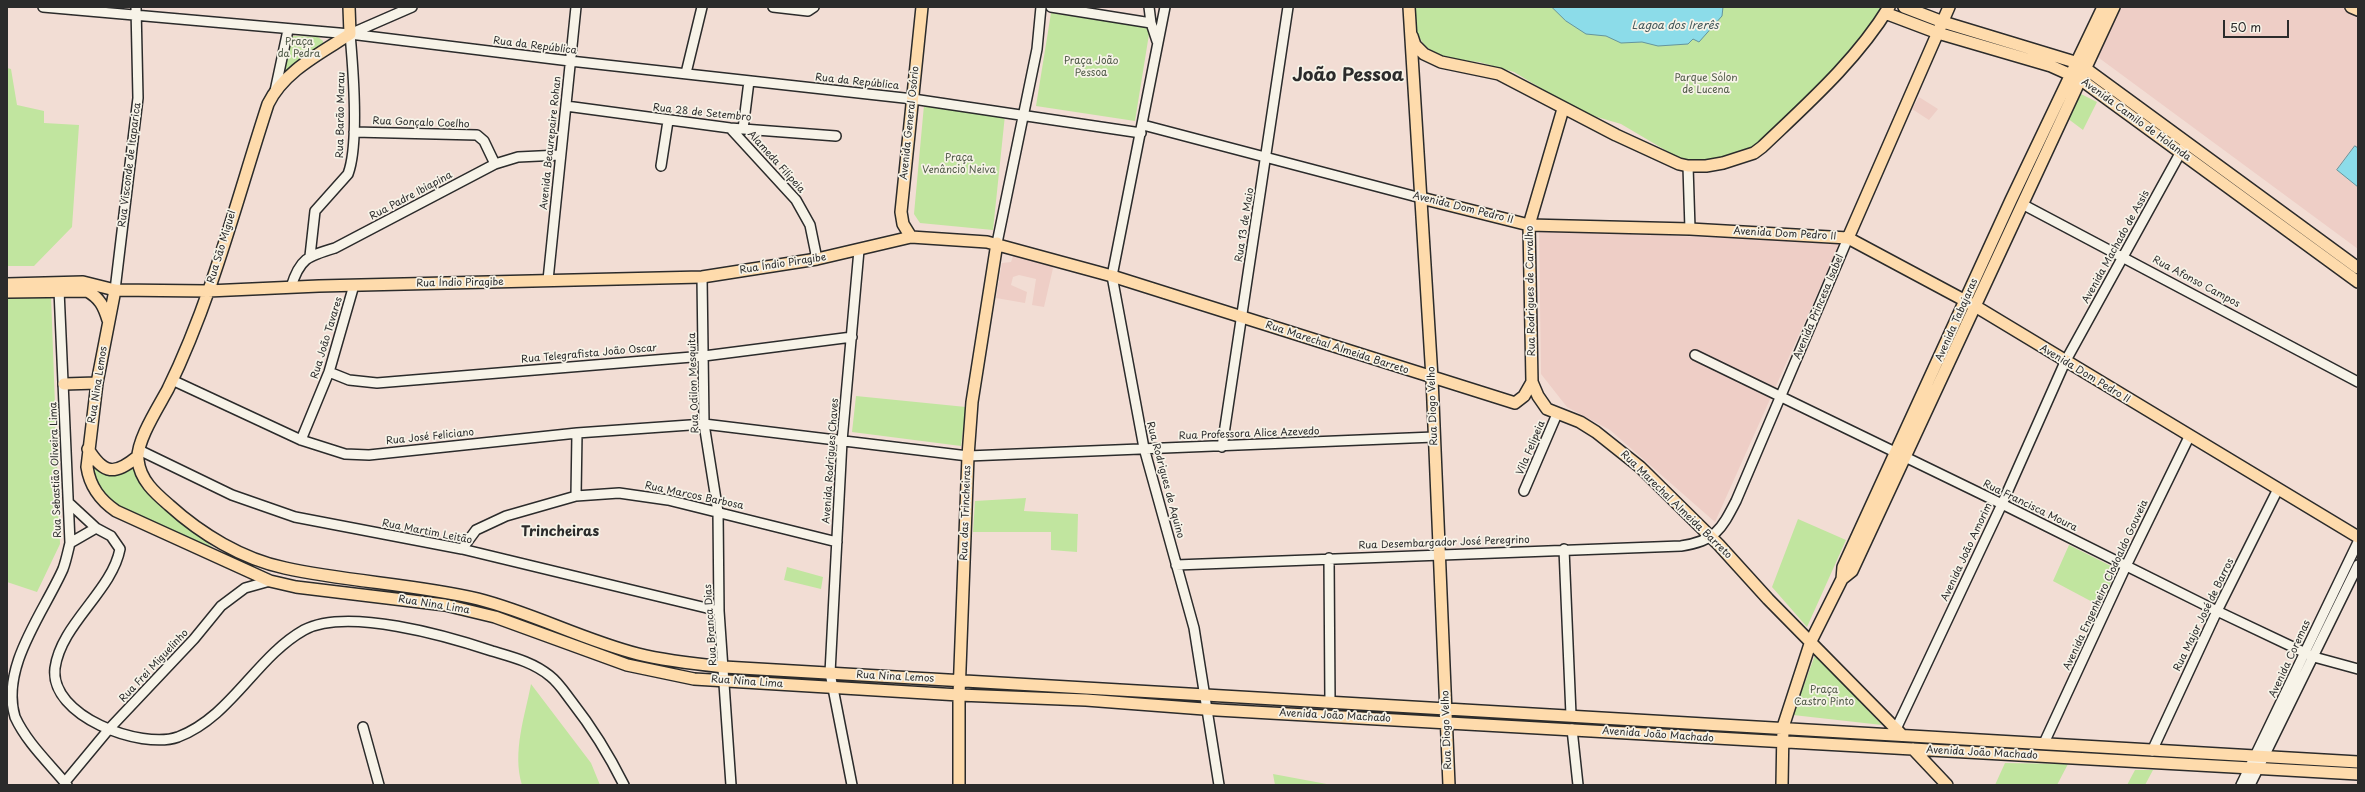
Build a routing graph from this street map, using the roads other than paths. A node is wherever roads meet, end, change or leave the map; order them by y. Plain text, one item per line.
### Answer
1 (43, 7) edge
2 (349, 7) edge
3 (412, 7) edge
4 (576, 7) edge
5 (702, 7) edge
6 (773, 7) edge
7 (814, 7) edge
8 (922, 7) edge
9 (1041, 7) edge
10 (1051, 7) edge
11 (1150, 7) edge
12 (1166, 7) edge
13 (1288, 7) edge
14 (1409, 7) edge
15 (1904, 7) edge
16 (1949, 7) edge
17 (2103, 7) edge
18 (2114, 7) edge
19 (2351, 7) edge
20 (1887, 10) edge
21 (2358, 10) edge
22 (136, 12) edge
23 (1943, 22) junction
24 (1151, 23) junction
25 (1410, 28) junction
26 (288, 30) junction
27 (1938, 33) junction
28 (350, 34) junction
29 (1158, 43) junction
30 (570, 61) junction
31 (2081, 65) junction
32 (686, 73) junction
33 (2076, 76) junction
34 (749, 81) junction
35 (275, 91) junction
36 (913, 99) junction
37 (566, 106) junction
38 (1563, 109) junction
39 (1024, 115) junction
40 (668, 121) junction
41 (730, 128) junction
42 (1142, 128) junction
43 (744, 129) junction
44 (354, 132) junction
45 (836, 136) dead end
46 (2184, 147) junction
47 (560, 155) junction
48 (1267, 157) junction
49 (495, 164) junction
50 (661, 166) dead end
51 (1688, 166) junction
52 (1421, 198) junction
53 (2022, 204) junction
54 (1529, 225) junction
55 (1690, 229) junction
56 (911, 237) junction
57 (1848, 238) junction
58 (997, 243) junction
59 (859, 250) junction
60 (310, 256) junction
61 (2124, 256) junction
62 (817, 259) junction
63 (2358, 268) edge
64 (1112, 276) junction
65 (702, 277) junction
66 (548, 280) junction
67 (2358, 282) edge
68 (7, 284) edge
69 (354, 285) junction
70 (291, 287) junction
71 (59, 290) junction
72 (115, 290) junction
73 (208, 291) junction
74 (7, 292) edge
75 (1970, 304) junction
76 (1241, 318) junction
77 (108, 321) junction
78 (852, 337) junction
79 (1695, 355) dead end
80 (704, 356) junction
81 (2065, 362) junction
82 (329, 372) junction
83 (1432, 378) junction
84 (172, 380) junction
85 (1532, 382) junction
86 (2358, 382) edge
87 (97, 383) junction
88 (64, 384) junction
89 (1780, 397) junction
90 (1557, 414) junction
91 (704, 424) junction
92 (577, 433) junction
93 (1434, 437) junction
94 (2189, 437) junction
95 (301, 440) junction
96 (842, 441) junction
97 (1222, 447) junction
98 (1144, 448) junction
99 (88, 449) junction
100 (138, 453) junction
101 (1894, 454) junction
102 (968, 456) junction
103 (1905, 459) junction
104 (2278, 489) junction
105 (1524, 491) dead end
106 (576, 496) junction
107 (69, 503) junction
108 (2002, 504) junction
109 (718, 512) junction
110 (96, 528) junction
111 (1712, 537) junction
112 (2358, 537) edge
113 (837, 542) junction
114 (2358, 542) edge
115 (70, 543) junction
116 (462, 549) junction
117 (1564, 550) junction
118 (1439, 554) junction
119 (1329, 558) junction
120 (1176, 565) junction
121 (2358, 565) edge
122 (2126, 566) junction
123 (1842, 579) junction
124 (270, 581) junction
125 (719, 611) junction
126 (2216, 611) junction
127 (1811, 641) junction
128 (2310, 655) junction
129 (724, 667) junction
130 (2358, 669) edge
131 (830, 673) junction
132 (959, 680) junction
133 (725, 681) junction
134 (832, 687) junction
135 (959, 695) junction
136 (1206, 695) junction
137 (1330, 702) junction
138 (1447, 708) junction
139 (1208, 710) junction
140 (1571, 715) junction
141 (1447, 722) junction
142 (363, 727) dead end
143 (1782, 727) junction
144 (109, 729) junction
145 (1572, 729) junction
146 (1899, 732) junction
147 (1782, 742) junction
148 (2044, 744) junction
149 (1913, 749) junction
150 (2152, 751) junction
151 (2259, 757) junction
152 (2358, 762) edge
153 (2253, 769) junction
154 (2358, 774) edge
155 (66, 784) edge
156 (379, 785) edge
157 (624, 785) edge
158 (731, 785) edge
159 (852, 785) edge
160 (959, 785) edge
161 (1219, 785) edge
162 (1449, 785) edge
163 (1578, 785) edge
164 (1782, 785) edge
165 (1947, 785) edge
166 (2241, 785) edge
167 (2250, 785) edge

1 - 22 street, Rua da República
2 - 28 main road
3 - 28 street
4 - 30 street, Avenida Beaurepaire Rohan
5 - 32 street
6 - 7 street
8 - 36 main road, Avenida General Osório
9 - 39 street
10 - 24 street
11 - 24 street
12 - 29 street
13 - 48 street, Rua 13 de Maio
14 - 25 main road, Rua Diogo Velho
15 - 23 main road, Avenida Camilo de Holanda
16 - 23 main road, Avenida Princesa Isabel
17 - 31 main road
18 - 31 main road
19 - 21 main road
20 - 27 main road, Avenida Camilo de Holanda
20 - 51 main road
22 - 26 street, Rua da República
22 - 72 street, Rua Visconde de Itaparica
23 - 27 main road, Avenida Princesa Isabel
23 - 31 main road, Avenida Camilo de Holanda
24 - 29 street
25 - 38 main road
25 - 52 main road, Rua Diogo Velho
26 - 28 street, Rua da República
26 - 35 street, Rua São Miguel
27 - 33 main road, Avenida Camilo de Holanda
27 - 57 main road, Avenida Princesa Isabel
28 - 30 street, Rua da República
28 - 35 main road
28 - 44 street, Rua Barão Marau
29 - 42 street
30 - 32 street, Rua da República
30 - 37 street, Avenida Beaurepaire Rohan
31 - 33 main road, Avenida Tabajaras
31 - 46 main road, Avenida Camilo de Holanda
32 - 34 street, Rua da República
33 - 46 main road, Avenida Camilo de Holanda
33 - 53 main road, Avenida Tabajaras
33 - 75 main road, Avenida Tabajaras
34 - 36 street, Rua da República
34 - 43 street, Alameda Filipeia
35 - 73 main road, Rua São Miguel
36 - 39 street, Rua da República
36 - 56 main road, Avenida General Osório
37 - 40 street, Rua 28 de Setembro
37 - 47 street, Avenida Beaurepaire Rohan
38 - 51 main road
38 - 54 main road, Rua Rodrigues de Carvalho
39 - 42 street
39 - 58 street
40 - 41 street, Rua 28 de Setembro
40 - 50 street
41 - 43 street, Rua 28 de Setembro
41 - 62 street, Alameda Filipeia
42 - 48 street, Avenida Dom Pedro II
42 - 64 street, Rua Rodrigues de Aquino
43 - 45 street, Rua 28 de Setembro
44 - 49 street, Rua Gonçalo Coelho
44 - 60 street, Rua Barão Marau
46 - 61 street, Avenida Machado de Assis
46 - 63 main road, Avenida Camilo de Holanda
46 - 67 main road, Avenida Camilo de Holanda
47 - 49 street, Rua Padre Ibiapina
47 - 66 street, Avenida Beaurepaire Rohan
48 - 52 street, Avenida Dom Pedro II
48 - 76 street, Rua 13 de Maio
49 - 60 street, Rua Padre Ibiapina
51 - 55 street
52 - 54 main road, Avenida Dom Pedro II
52 - 83 main road, Rua Diogo Velho
53 - 61 street, Rua Afonso Campos
53 - 75 main road, Avenida Tabajaras
54 - 55 main road, Avenida Dom Pedro II
54 - 85 main road, Rua Rodrigues de Carvalho
55 - 57 main road, Avenida Dom Pedro II
56 - 58 main road, Rua Marechal Almeida Barreto
56 - 59 main road, Rua Índio Piragibe
57 - 75 main road, Avenida Dom Pedro II
57 - 89 street, Avenida Princesa Isabel
58 - 64 main road, Rua Marechal Almeida Barreto
58 - 102 main road, Rua das Trincheiras
59 - 62 main road, Rua Índio Piragibe
59 - 78 street, Avenida Rodrigues Chaves
60 - 70 street
61 - 81 street, Avenida Machado de Assis
61 - 86 street, Rua Afonso Campos
62 - 65 main road, Rua Índio Piragibe
64 - 76 main road, Rua Marechal Almeida Barreto
64 - 98 street, Rua Rodrigues de Aquino
65 - 66 main road, Rua Índio Piragibe
65 - 80 street, Rua Odilon Mesquita
66 - 69 main road, Rua Índio Piragibe
68 - 72 main road, Rua Índio Piragibe
69 - 70 main road, Rua Índio Piragibe
69 - 82 street, Rua João Tavares
70 - 73 main road, Rua Índio Piragibe
71 - 74 main road
71 - 77 main road
71 - 88 street, Rua Sebastião Oliveira Lima
72 - 73 main road, Rua Índio Piragibe
72 - 77 main road, Rua Visconde de Itaparica
73 - 84 main road, Rua São Miguel
75 - 81 main road, Avenida Dom Pedro II
75 - 101 main road, Avenida Tabajaras
75 - 103 main road, Avenida Tabajaras
76 - 83 main road, Rua Marechal Almeida Barreto
76 - 97 street, Rua 13 de Maio
77 - 87 main road, Rua Nina Lemos
78 - 80 street, Rua Telegrafista João Oscar
78 - 96 street, Avenida Rodrigues Chaves
79 - 89 street, Rua Francisca Moura
80 - 82 street, Rua Telegrafista João Oscar
80 - 91 street, Rua Odilon Mesquita
81 - 94 main road, Avenida Dom Pedro II
81 - 108 street, Avenida João Amorim
82 - 95 street, Rua João Tavares
83 - 85 main road, Rua Marechal Almeida Barreto
83 - 93 main road, Rua Diogo Velho
84 - 95 street, Rua José Feliciano
84 - 100 main road, Rua São Miguel
85 - 90 main road, Rua Marechal Almeida Barreto
87 - 88 main road
87 - 99 main road, Rua Nina Lemos
88 - 107 street, Rua Sebastião Oliveira Lima
89 - 101 street, Rua Francisca Moura
89 - 111 street, Avenida Princesa Isabel
90 - 105 street, Vila Felipeia
90 - 111 main road, Rua Marechal Almeida Barreto
91 - 92 street, Rua José Feliciano
91 - 96 street, Rua José Feliciano
91 - 109 street, Rua Odilon Mesquita
92 - 95 street, Rua José Feliciano
92 - 106 street
93 - 97 street, Rua Professora Alice Azevedo
93 - 118 main road, Rua Diogo Velho
94 - 104 main road, Avenida Dom Pedro II
94 - 122 street, Avenida Engenheiro Clodoaldo Gouveia
96 - 102 street, Rua Professora Alice Azevedo
96 - 113 street, Avenida Rodrigues Chaves
97 - 98 street, Rua Professora Alice Azevedo
98 - 102 street, Rua Professora Alice Azevedo
98 - 120 street, Rua Rodrigues de Aquino
99 - 100 main road
99 - 124 main road, Rua Nina Lima
100 - 116 street, Rua Martim Leitão
100 - 129 main road, Rua Nina Lima
101 - 103 street, Rua Francisca Moura
101 - 123 main road, Avenida Tabajaras
102 - 132 main road, Rua das Trincheiras
103 - 108 street, Rua Francisca Moura
103 - 123 main road, Avenida Tabajaras
104 - 112 main road, Avenida Dom Pedro II
104 - 126 street, Rua Major José de Barros
106 - 109 street, Rua Marcos Barbosa
106 - 116 street, Rua Marcos Barbosa
107 - 110 street
107 - 115 street, Rua Sebastião Oliveira Lima
108 - 122 street, Rua Francisca Moura
108 - 146 street, Avenida João Amorim
109 - 113 street, Rua Marcos Barbosa
109 - 125 street, Rua Branca Dias
110 - 115 street
110 - 144 street
111 - 117 street, Rua Desembargador José Peregrino
111 - 127 main road, Rua Marechal Almeida Barreto
113 - 131 street, Avenida Rodrigues Chaves
114 - 128 street, Avenida Coremas
115 - 155 street, Rua Sebastião Oliveira Lima
116 - 125 street, Rua Martim Leitão
117 - 118 street, Rua Desembargador José Peregrino
117 - 140 street
118 - 119 street, Rua Desembargador José Peregrino
118 - 138 main road, Rua Diogo Velho
119 - 120 street, Rua Desembargador José Peregrino
119 - 137 street
120 - 136 street, Rua Rodrigues de Aquino
121 - 128 street, Avenida Coremas
122 - 126 street, Rua Francisca Moura
122 - 148 street, Avenida Engenheiro Clodoaldo Gouveia
123 - 127 main road, Avenida Tabajaras
124 - 133 main road, Rua Nina Lima
124 - 144 street, Rua Frei Miguelinho
125 - 129 street, Rua Branca Dias
126 - 128 street, Rua Francisca Moura
126 - 150 street, Rua Major José de Barros
127 - 143 main road, Avenida Tabajaras
127 - 146 main road, Rua Marechal Almeida Barreto
128 - 130 street, Rua Francisca Moura
128 - 151 street, Avenida Coremas
129 - 131 main road, Rua Nina Lima
129 - 133 street, Rua Branca Dias
131 - 132 main road, Rua Nina Lemos
131 - 134 street, Avenida Rodrigues Chaves
132 - 135 main road, Rua das Trincheiras
132 - 136 main road, Avenida João Machado
133 - 134 main road, Rua Nina Lima
133 - 158 street, Rua Branca Dias
134 - 135 main road, Rua Nina Lemos
134 - 159 street
135 - 139 main road, Avenida João Machado
135 - 160 main road, Rua das Trincheiras
136 - 137 main road, Avenida João Machado
136 - 139 street, Rua Rodrigues de Aquino
137 - 138 main road, Avenida João Machado
138 - 140 main road, Avenida João Machado
138 - 141 main road, Rua Diogo Velho
139 - 141 main road, Avenida João Machado
139 - 161 street, Rua Rodrigues de Aquino
140 - 143 main road, Avenida João Machado
141 - 145 main road, Avenida João Machado
141 - 162 main road, Rua Diogo Velho
142 - 156 street
143 - 146 main road, Avenida João Machado
143 - 147 main road, Avenida Tabajaras
144 - 155 street, Rua Frei Miguelinho
144 - 157 street
145 - 147 main road, Avenida João Machado
145 - 163 street
146 - 148 main road, Avenida João Machado
147 - 149 main road, Avenida João Machado
147 - 164 main road, Avenida Tabajaras
148 - 150 main road, Avenida João Machado
149 - 153 main road, Avenida João Machado
149 - 165 main road
150 - 151 main road, Avenida João Machado
151 - 152 main road, Avenida João Machado
151 - 153 street, Avenida Coremas
153 - 154 main road, Avenida João Machado
153 - 166 street, Avenida Coremas
153 - 167 street, Avenida Coremas

